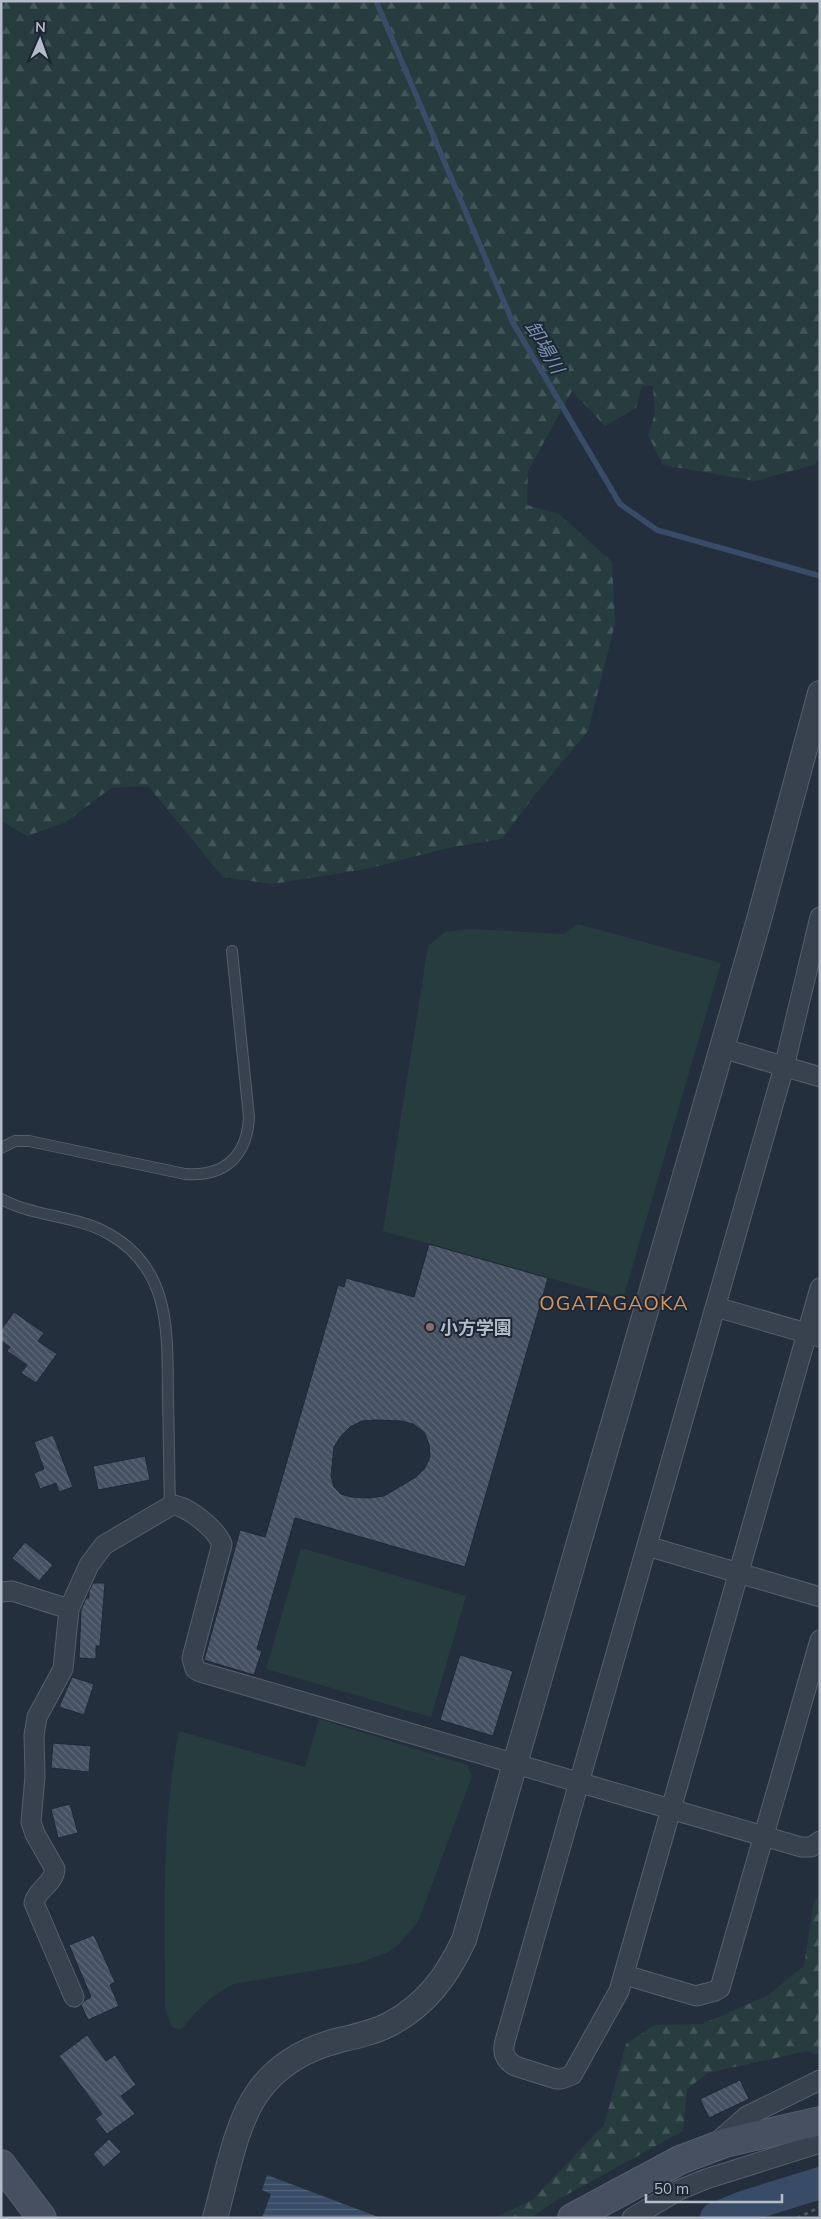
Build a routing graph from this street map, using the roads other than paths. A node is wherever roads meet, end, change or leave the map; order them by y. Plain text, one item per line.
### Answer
1 (820, 693) edge
2 (820, 917) edge
3 (232, 952) dead end
4 (813, 985) edge
5 (722, 1048) junction
6 (784, 1067) junction
7 (820, 1077) edge
8 (1, 1148) edge
9 (1, 1199) edge
10 (820, 1288) edge
11 (716, 1307) junction
12 (813, 1336) edge
13 (170, 1506) junction
14 (647, 1546) junction
15 (739, 1573) junction
16 (1, 1592) edge
17 (820, 1597) edge
18 (70, 1609) junction
19 (820, 1640) edge
20 (516, 1764) junction
21 (579, 1782) junction
22 (672, 1809) junction
23 (764, 1836) junction
24 (820, 1841) edge
25 (625, 1975) junction
26 (74, 1997) dead end
27 (820, 2080) edge
28 (820, 2121) edge
29 (820, 2144) edge
30 (708, 2149) junction
31 (1, 2164) edge
32 (38, 2213) edge
33 (215, 2218) edge
34 (572, 2218) edge
35 (632, 2218) edge

1 - 5 street
2 - 4 street
3 - 8 lane
4 - 6 street
5 - 6 street
5 - 20 street
6 - 7 street
6 - 11 street
9 - 13 lane
10 - 12 street
11 - 12 street
11 - 14 street
12 - 15 street
13 - 18 street
13 - 20 street
14 - 15 street
14 - 21 street
15 - 17 street
15 - 22 street
16 - 18 street
18 - 26 street
19 - 23 street
20 - 21 street
20 - 33 street
21 - 22 street
21 - 25 street
22 - 23 street
22 - 25 street
23 - 24 street
23 - 25 street
27 - 30 street
28 - 30 main road
29 - 35 street
30 - 34 main road
31 - 32 main road

